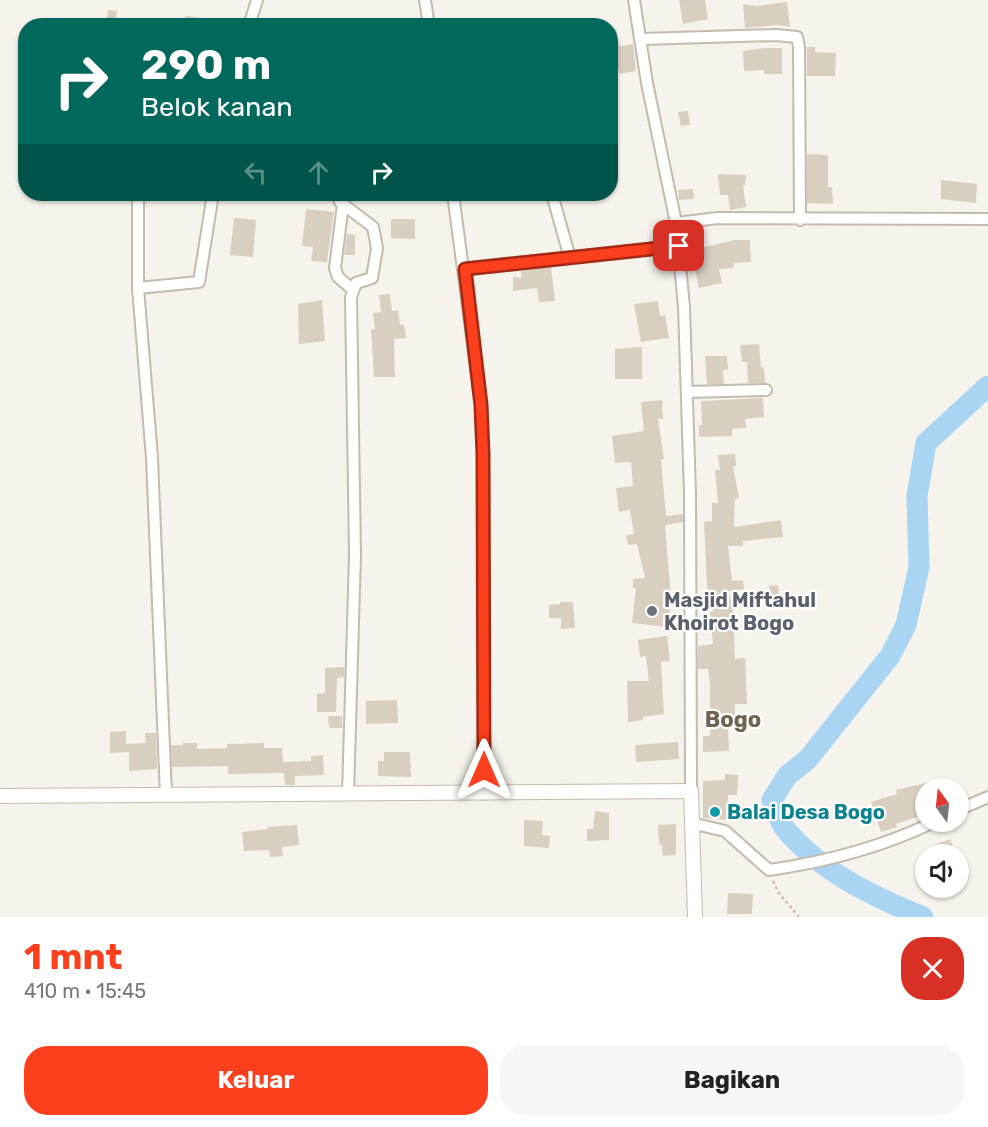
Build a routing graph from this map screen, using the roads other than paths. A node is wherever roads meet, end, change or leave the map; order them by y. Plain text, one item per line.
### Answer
1 (257, 0) edge
2 (426, 0) edge
3 (634, 0) edge
4 (251, 18) edge
5 (428, 18) edge
6 (642, 39) junction
7 (138, 201) edge
8 (212, 201) edge
9 (342, 201) edge
10 (454, 201) edge
11 (554, 201) edge
12 (343, 204) junction
13 (988, 219) edge
14 (800, 220) junction
15 (676, 223) junction
16 (679, 246) junction
17 (570, 258) junction
18 (465, 269) junction
19 (138, 288) junction
20 (352, 289) junction
21 (766, 390) dead end
22 (688, 392) junction
23 (691, 791) junction
24 (348, 794) junction
25 (484, 794) junction
26 (166, 795) junction
27 (0, 796) edge
28 (988, 796) edge
29 (969, 805) edge
30 (691, 823) junction
31 (915, 830) edge
32 (695, 917) edge

1 - 4 street
2 - 5 street
3 - 6 street
6 - 14 street
6 - 15 street
7 - 19 street
8 - 19 street
9 - 12 street
10 - 18 street
11 - 17 street
12 - 20 street
12 - 20 street
13 - 14 street
14 - 15 street
15 - 16 street
16 - 17 street
16 - 22 street
17 - 18 street
18 - 25 street
19 - 26 street
20 - 24 street
21 - 22 street
22 - 23 street
23 - 25 street
23 - 30 street
24 - 25 street
24 - 26 street
26 - 27 street
28 - 29 street
30 - 31 street
30 - 32 street

